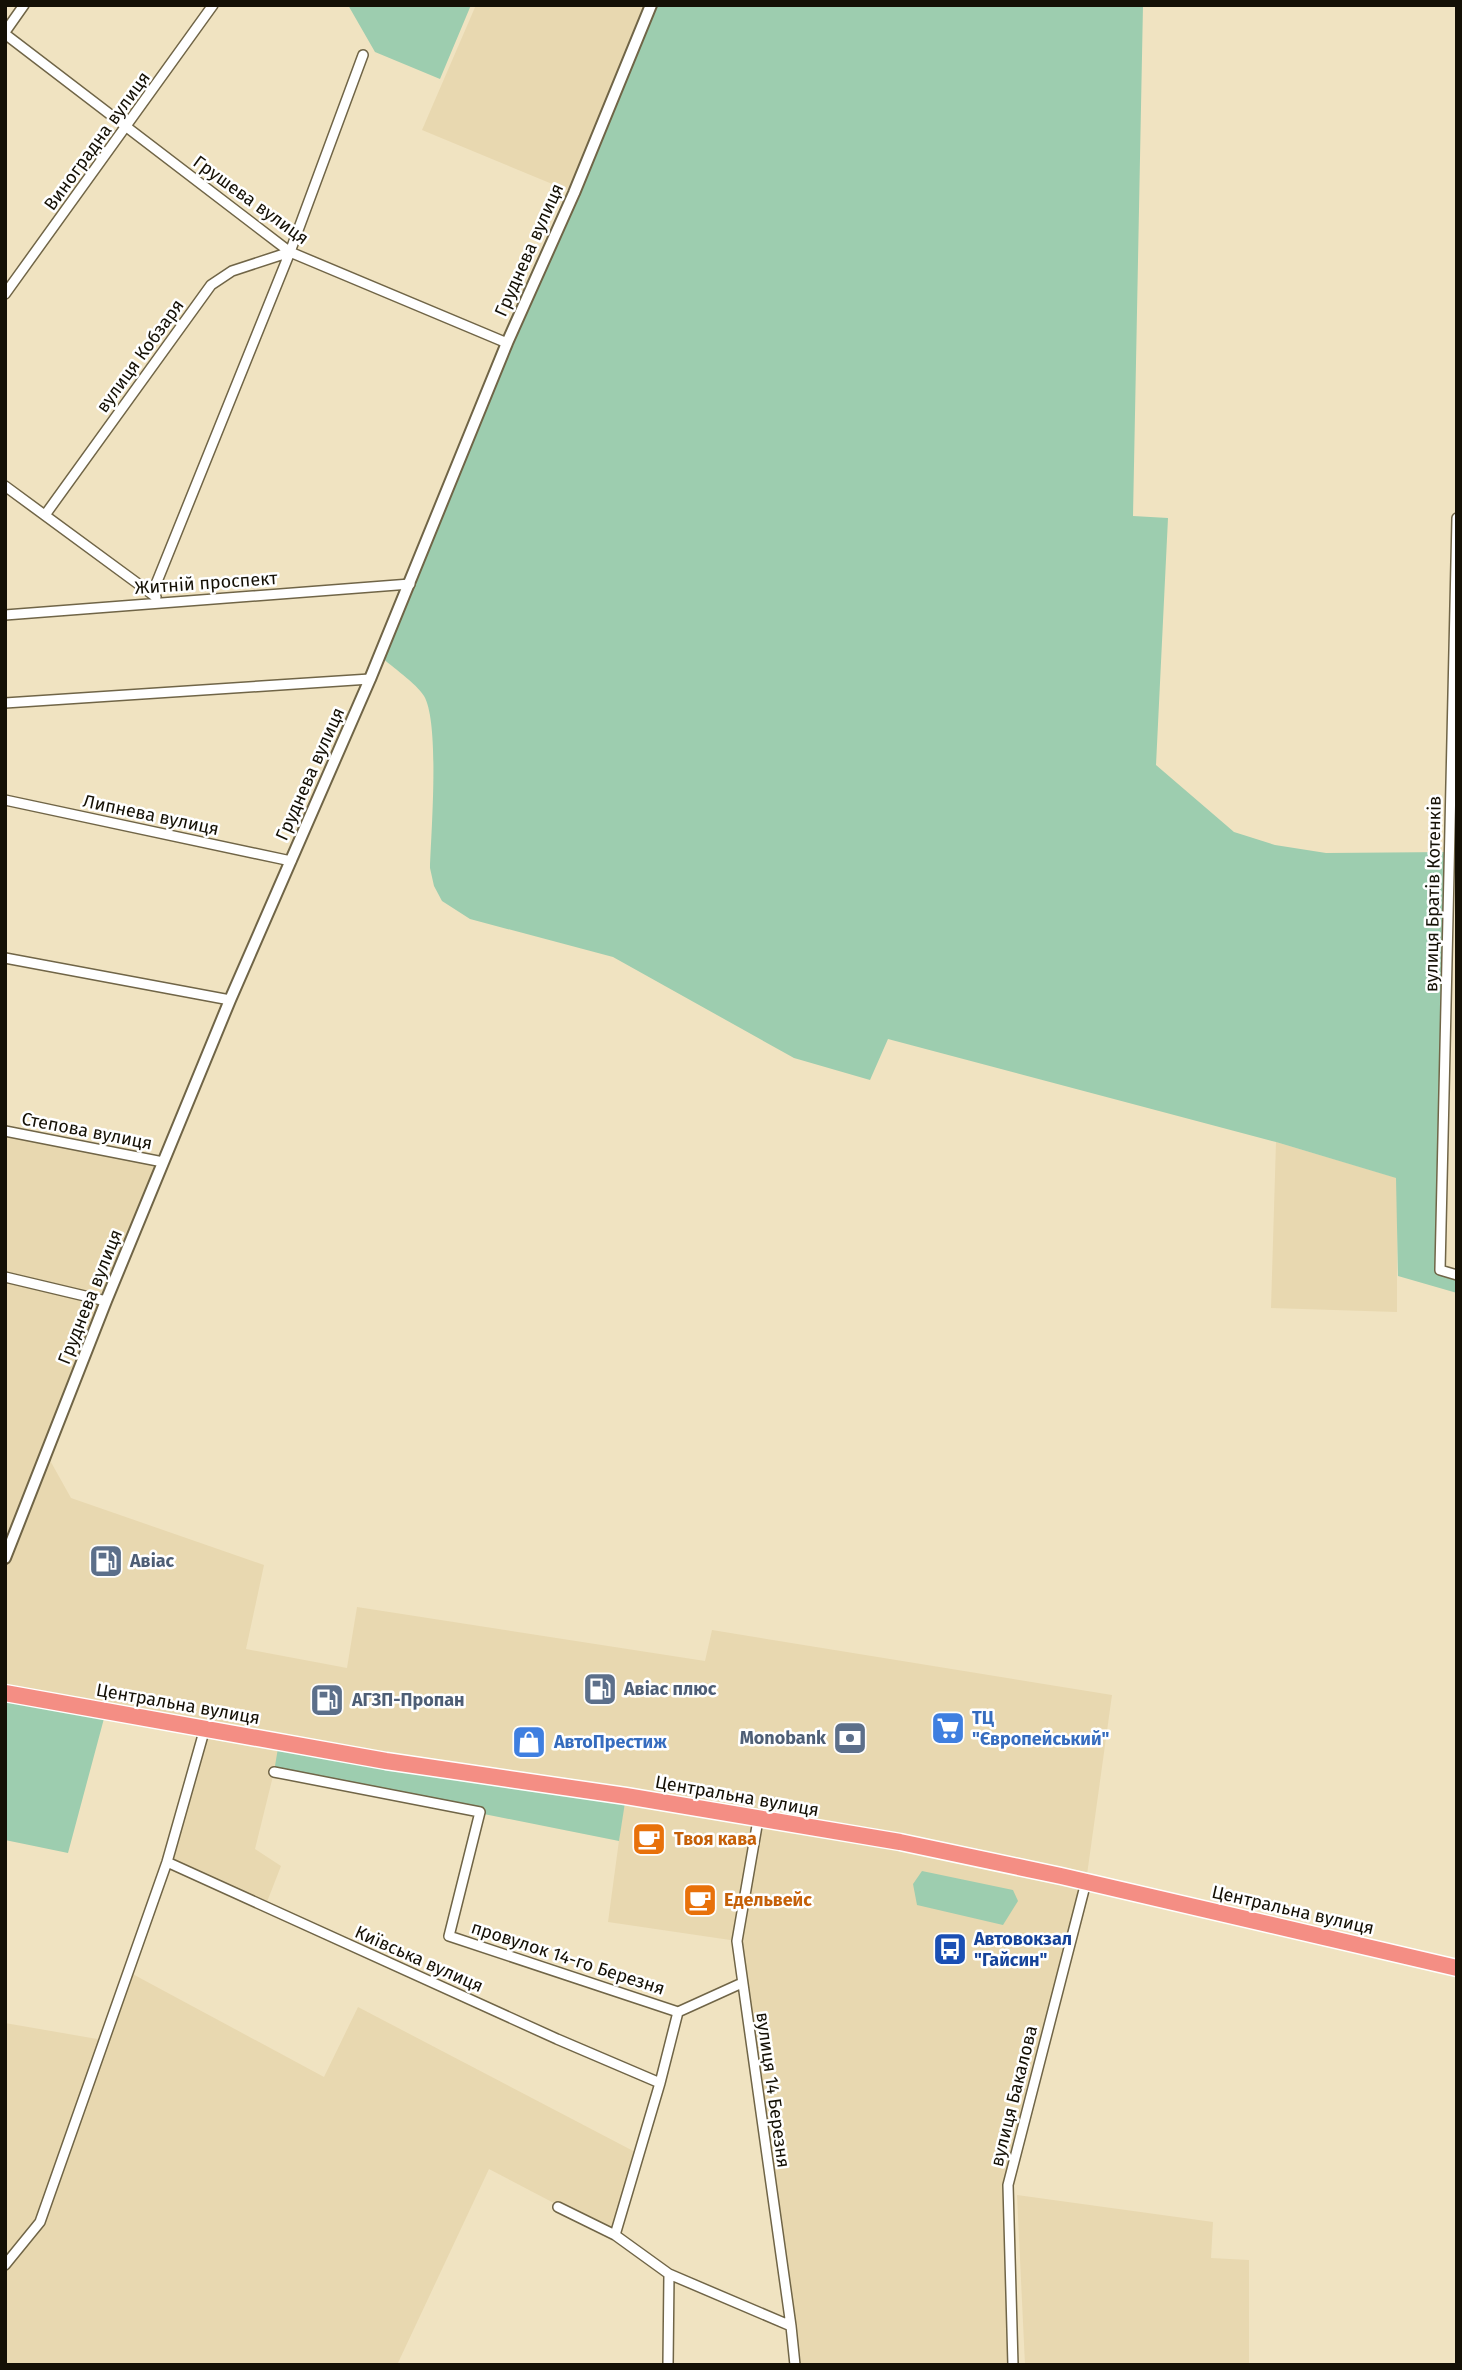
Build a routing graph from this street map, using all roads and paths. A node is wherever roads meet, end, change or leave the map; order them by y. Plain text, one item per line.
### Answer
1 (24, 5) edge
2 (213, 5) edge
3 (651, 5) edge
4 (5, 33) edge
5 (363, 55) dead end
6 (126, 128) junction
7 (289, 252) junction
8 (5, 294) edge
9 (507, 343) junction
10 (5, 486) edge
11 (45, 515) junction
12 (1457, 518) edge
13 (410, 584) junction
14 (152, 594) junction
15 (162, 601) junction
16 (5, 615) edge
17 (370, 680) junction
18 (5, 703) edge
19 (5, 800) edge
20 (291, 861) junction
21 (1453, 915) edge
22 (5, 958) edge
23 (230, 1000) junction
24 (5, 1131) edge
25 (163, 1162) junction
26 (1457, 1275) edge
27 (5, 1277) edge
28 (106, 1301) junction
29 (5, 1558) edge
30 (5, 1693) edge
31 (205, 1728) junction
32 (274, 1772) dead end
33 (758, 1820) junction
34 (167, 1862) junction
35 (1086, 1882) junction
36 (1457, 1968) edge
37 (742, 1983) junction
38 (678, 2011) junction
39 (660, 2083) junction
40 (558, 2207) dead end
41 (615, 2235) junction
42 (5, 2265) edge
43 (669, 2274) junction
44 (791, 2326) junction
45 (668, 2365) edge
46 (794, 2365) edge
47 (1013, 2365) edge

1 - 4 street
2 - 6 street, Виноградна вулиця
3 - 9 street, Груднева вулиця
4 - 6 street, Грушева вулиця
5 - 7 street
6 - 7 street, Грушева вулиця
6 - 8 street, Виноградна вулиця
7 - 9 street, Грушева вулиця
7 - 11 street, вулиця Кобзаря
7 - 14 street
9 - 13 street, Груднева вулиця
10 - 11 street
11 - 14 street
12 - 21 street, вулиця Братів Котенків
13 - 15 street, Житній проспект
13 - 17 street, Груднева вулиця
14 - 15 street
15 - 16 street, Житній проспект
17 - 18 street
17 - 20 street, Груднева вулиця
19 - 20 street, Липнева вулиця
20 - 23 street, Груднева вулиця
21 - 26 street, вулиця Братів Котенків
22 - 23 street
23 - 25 street, Груднева вулиця
24 - 25 street, Степова вулиця
25 - 28 street, Груднева вулиця
27 - 28 street
28 - 29 street, Груднева вулиця
30 - 31 highway, Центральна вулиця
31 - 33 highway, Центральна вулиця
31 - 34 street
32 - 38 street, провулок 14-го Березня
33 - 35 highway, Центральна вулиця
33 - 37 street, вулиця 14 Березня
34 - 39 street, Київська вулиця
34 - 42 street
35 - 36 highway, Центральна вулиця
35 - 47 street, вулиця Бакалова
37 - 38 street, провулок 14-го Березня
37 - 44 street, вулиця 14 Березня
38 - 39 street, провулок 14-го Березня
39 - 41 street, провулок 14-го Березня
40 - 41 street
41 - 43 street
43 - 44 street
43 - 45 street
44 - 46 street, вулиця 14 Березня

